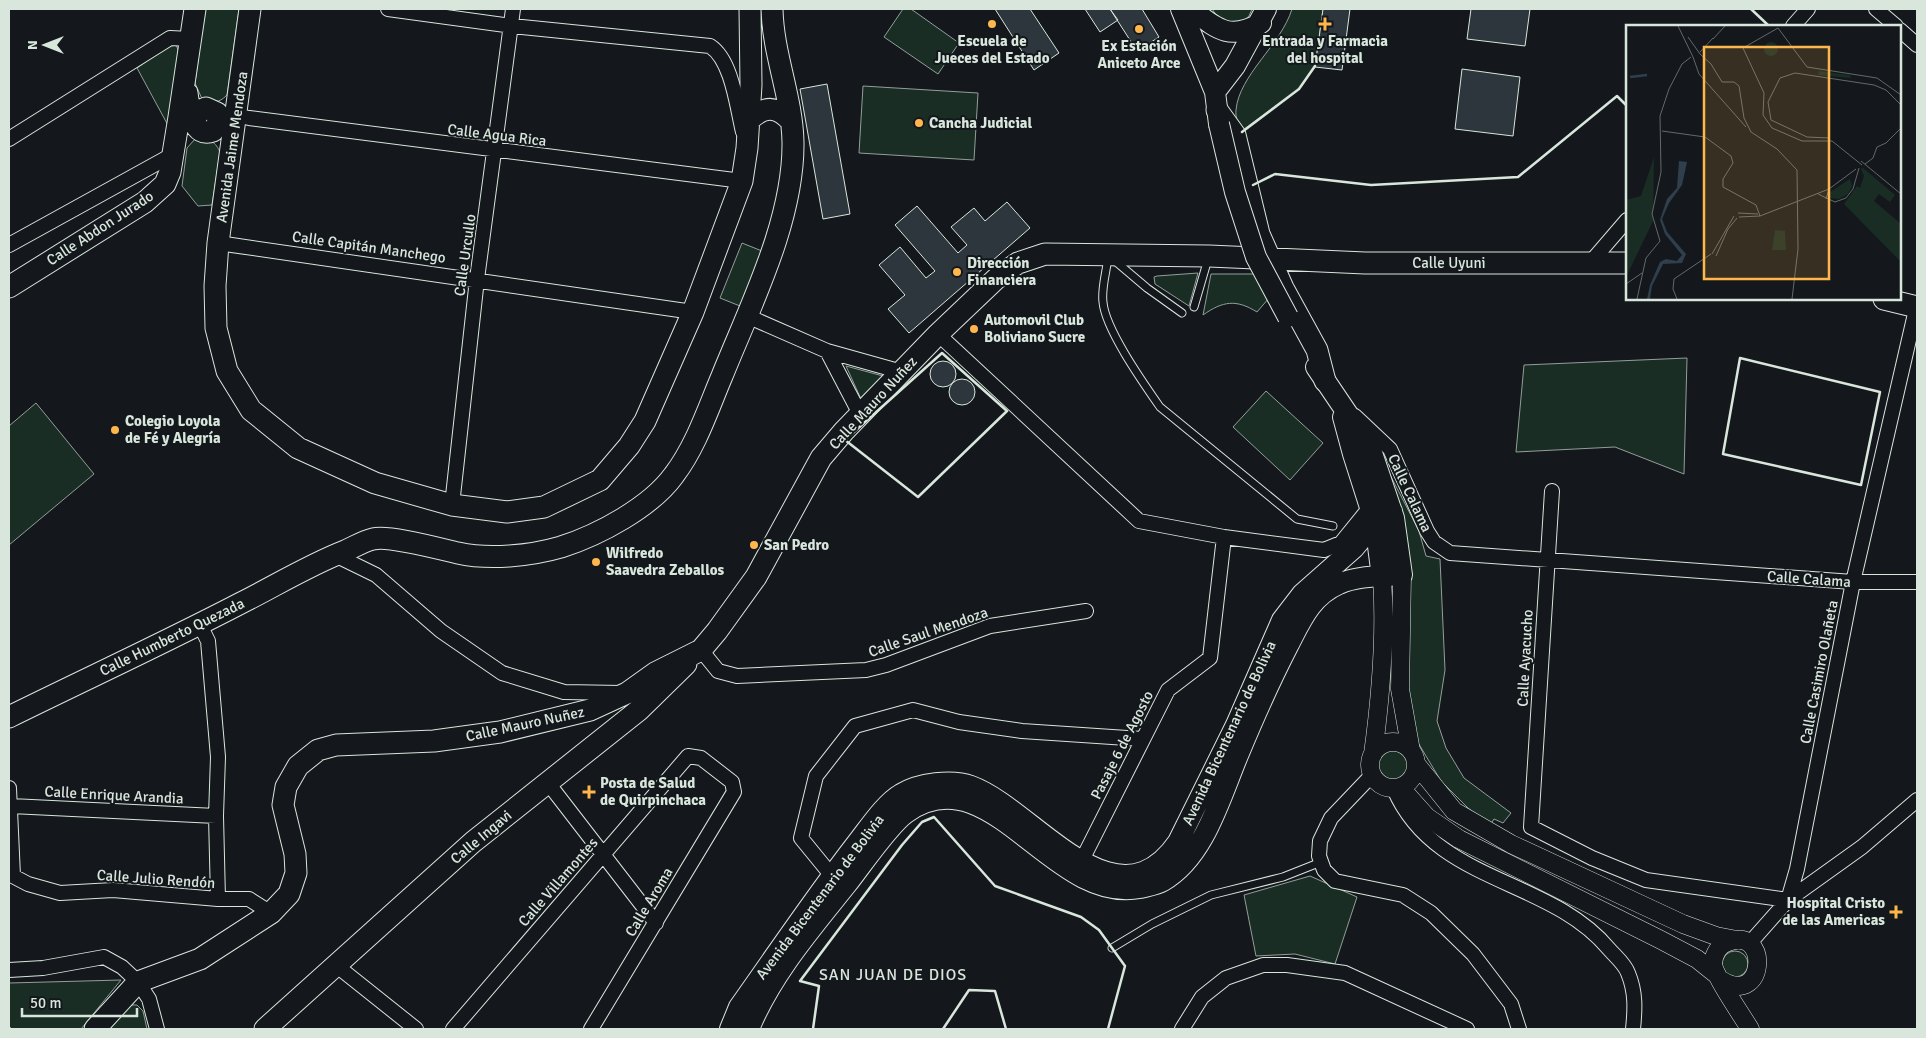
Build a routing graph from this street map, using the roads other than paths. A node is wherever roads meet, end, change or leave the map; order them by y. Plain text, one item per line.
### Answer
1 (195, 9) edge
2 (250, 9) edge
3 (388, 9) edge
4 (513, 9) edge
5 (750, 9) edge
6 (772, 9) edge
7 (1181, 9) edge
8 (1191, 9) edge
9 (1808, 9) edge
10 (1876, 9) edge
11 (1264, 16) edge
12 (1794, 25) edge
13 (1895, 25) edge
14 (512, 26) junction
15 (1901, 31) edge
16 (190, 39) junction
17 (1917, 45) edge
18 (778, 62) junction
19 (751, 63) junction
20 (750, 102) junction
21 (1217, 108) junction
22 (213, 120) junction
23 (791, 121) junction
24 (9, 139) edge
25 (747, 148) junction
26 (495, 152) junction
27 (172, 155) junction
28 (742, 181) junction
29 (1626, 221) edge
30 (218, 243) junction
31 (9, 245) edge
32 (1108, 254) junction
33 (1218, 257) junction
34 (1271, 259) junction
35 (1590, 262) junction
36 (1626, 262) edge
37 (477, 279) junction
38 (9, 287) edge
39 (1889, 300) edge
40 (1917, 306) edge
41 (1194, 307) dead end
42 (693, 312) junction
43 (1182, 313) dead end
44 (747, 316) junction
45 (938, 334) junction
46 (827, 351) junction
47 (902, 372) junction
48 (1325, 382) junction
49 (1340, 405) junction
50 (860, 414) junction
51 (1552, 491) dead end
52 (452, 505) junction
53 (1392, 511) junction
54 (1373, 514) junction
55 (1333, 526) dead end
56 (1224, 537) junction
57 (334, 555) junction
58 (1547, 559) junction
59 (1392, 576) junction
60 (1853, 582) junction
61 (1917, 582) edge
62 (1086, 611) dead end
63 (200, 624) junction
64 (701, 650) junction
65 (626, 693) junction
66 (9, 717) edge
67 (1142, 739) junction
68 (1373, 754) junction
69 (688, 756) joint
70 (1414, 758) junction
71 (1372, 775) junction
72 (548, 783) junction
73 (9, 788) edge
74 (1397, 788) junction
75 (1917, 800) edge
76 (11, 806) junction
77 (216, 816) junction
78 (603, 855) junction
79 (1081, 862) junction
80 (1321, 862) junction
81 (11, 875) edge
82 (832, 876) junction
83 (218, 899) junction
84 (1788, 900) junction
85 (271, 912) junction
86 (656, 923) junction
87 (1743, 942) junction
88 (1112, 948) dead end
89 (337, 966) junction
90 (9, 970) edge
91 (1719, 978) junction
92 (138, 982) junction
93 (96, 1029) edge
94 (157, 1029) edge
95 (265, 1029) edge
96 (416, 1029) edge
97 (453, 1029) edge
98 (591, 1029) edge
99 (730, 1029) edge
100 (749, 1029) edge
101 (1182, 1029) edge
102 (1467, 1029) edge
103 (1519, 1029) edge
104 (1633, 1029) edge
105 (1750, 1029) edge

1 - 16 main road, Avenida Jaime Mendoza
2 - 22 main road, Avenida Jaime Mendoza
3 - 14 street
4 - 14 street, Calle Urcullo
5 - 19 main road, Avenida Jaime Mendoza
6 - 18 main road, Calle Humberto Quezada
7 - 21 main road, Calle Calama
8 - 11 main road
9 - 12 street
10 - 13 street
11 - 21 main road
14 - 20 street
14 - 26 street, Calle Urcullo
15 - 17 street
16 - 22 main road, Avenida Jaime Mendoza
16 - 24 street
18 - 19 main road
18 - 23 main road, Calle Humberto Quezada
19 - 20 main road, Avenida Jaime Mendoza
20 - 23 main road
20 - 25 main road, Avenida Jaime Mendoza
20 - 25 street
21 - 34 main road
21 - 48 main road, Calle Calama, bridge
22 - 26 street, Calle Agua Rica
22 - 27 main road, Calle Abdon Jurado
22 - 27 main road
22 - 30 main road, Avenida Jaime Mendoza
23 - 44 main road, Calle Humberto Quezada
25 - 28 main road, Avenida Jaime Mendoza
26 - 28 street, Calle Agua Rica
26 - 37 street, Calle Urcullo
27 - 31 street
27 - 38 main road, Calle Abdon Jurado
28 - 42 main road, Avenida Jaime Mendoza
29 - 35 street
30 - 37 street, Calle Capitán Manchego
30 - 52 main road, Avenida Jaime Mendoza
32 - 33 main road, Calle Mauro Nuñez
32 - 43 lane
32 - 45 main road, Calle Mauro Nuñez
32 - 55 lane
33 - 34 main road, Calle Uyuni
33 - 41 lane
34 - 35 main road, Calle Uyuni
34 - 48 main road
35 - 36 main road, Calle Uyuni
37 - 42 street, Calle Capitán Manchego
37 - 52 street, Calle Urcullo
39 - 40 main road
40 - 60 street, Calle Casimiro Olañeta
42 - 52 main road, Avenida Jaime Mendoza
44 - 46 street
44 - 57 main road, Calle Humberto Quezada
45 - 47 main road, Calle Mauro Nuñez
45 - 56 street
46 - 47 street
46 - 50 street
47 - 50 main road, Calle Mauro Nuñez
48 - 49 main road, Calle Calama
49 - 53 main road
49 - 54 main road
49 - 58 street, Calle Calama
50 - 64 main road, Calle Mauro Nuñez
51 - 58 street, Calle Ayacucho
53 - 54 main road, Avenida Bicentenario de Bolivia
53 - 59 main road
54 - 56 street
54 - 59 main road
54 - 79 main road, Avenida Bicentenario de Bolivia
56 - 67 street, Pasaje 6 de Agosto
57 - 63 main road, Calle Humberto Quezada
57 - 65 street
58 - 60 street, Calle Calama
58 - 84 street, Calle Ayacucho
59 - 68 street
59 - 70 street
59 - 100 main road, Avenida Bicentenario de Bolivia
60 - 61 street, Calle Calama
60 - 84 street, Calle Casimiro Olañeta
62 - 64 street, Calle Saul Mendoza
63 - 66 main road, Calle Humberto Quezada
63 - 77 street
64 - 65 main road, Calle Mauro Nuñez
64 - 72 main road, Calle Ingavi
65 - 85 main road, Calle Mauro Nuñez
67 - 79 street, Pasaje 6 de Agosto
67 - 82 street
68 - 70 street
68 - 71 street
69 - 78 street, Calle Villamontes
69 - 86 street, Calle Aroma
70 - 74 street
70 - 87 street
71 - 74 street
71 - 80 street
72 - 78 street
72 - 89 main road, Calle Ingavi
73 - 76 street
74 - 91 street
74 - 104 street
75 - 84 street
76 - 77 street, Calle Enrique Arandia
76 - 81 street
77 - 83 street
78 - 86 street
78 - 97 street, Calle Villamontes
79 - 82 main road, Avenida Bicentenario de Bolivia
80 - 88 lane
80 - 103 street
81 - 83 street, Calle Julio Rendón
82 - 99 main road, Avenida Bicentenario de Bolivia
83 - 85 street, Calle Julio Rendón
84 - 87 street
85 - 92 main road, Calle Mauro Nuñez
86 - 98 street, Calle Aroma
87 - 91 street
87 - 91 street
89 - 95 main road, Calle Ingavi
89 - 96 street
90 - 92 street
91 - 105 street
92 - 93 main road, Calle Mauro Nuñez
92 - 94 street
101 - 102 street

